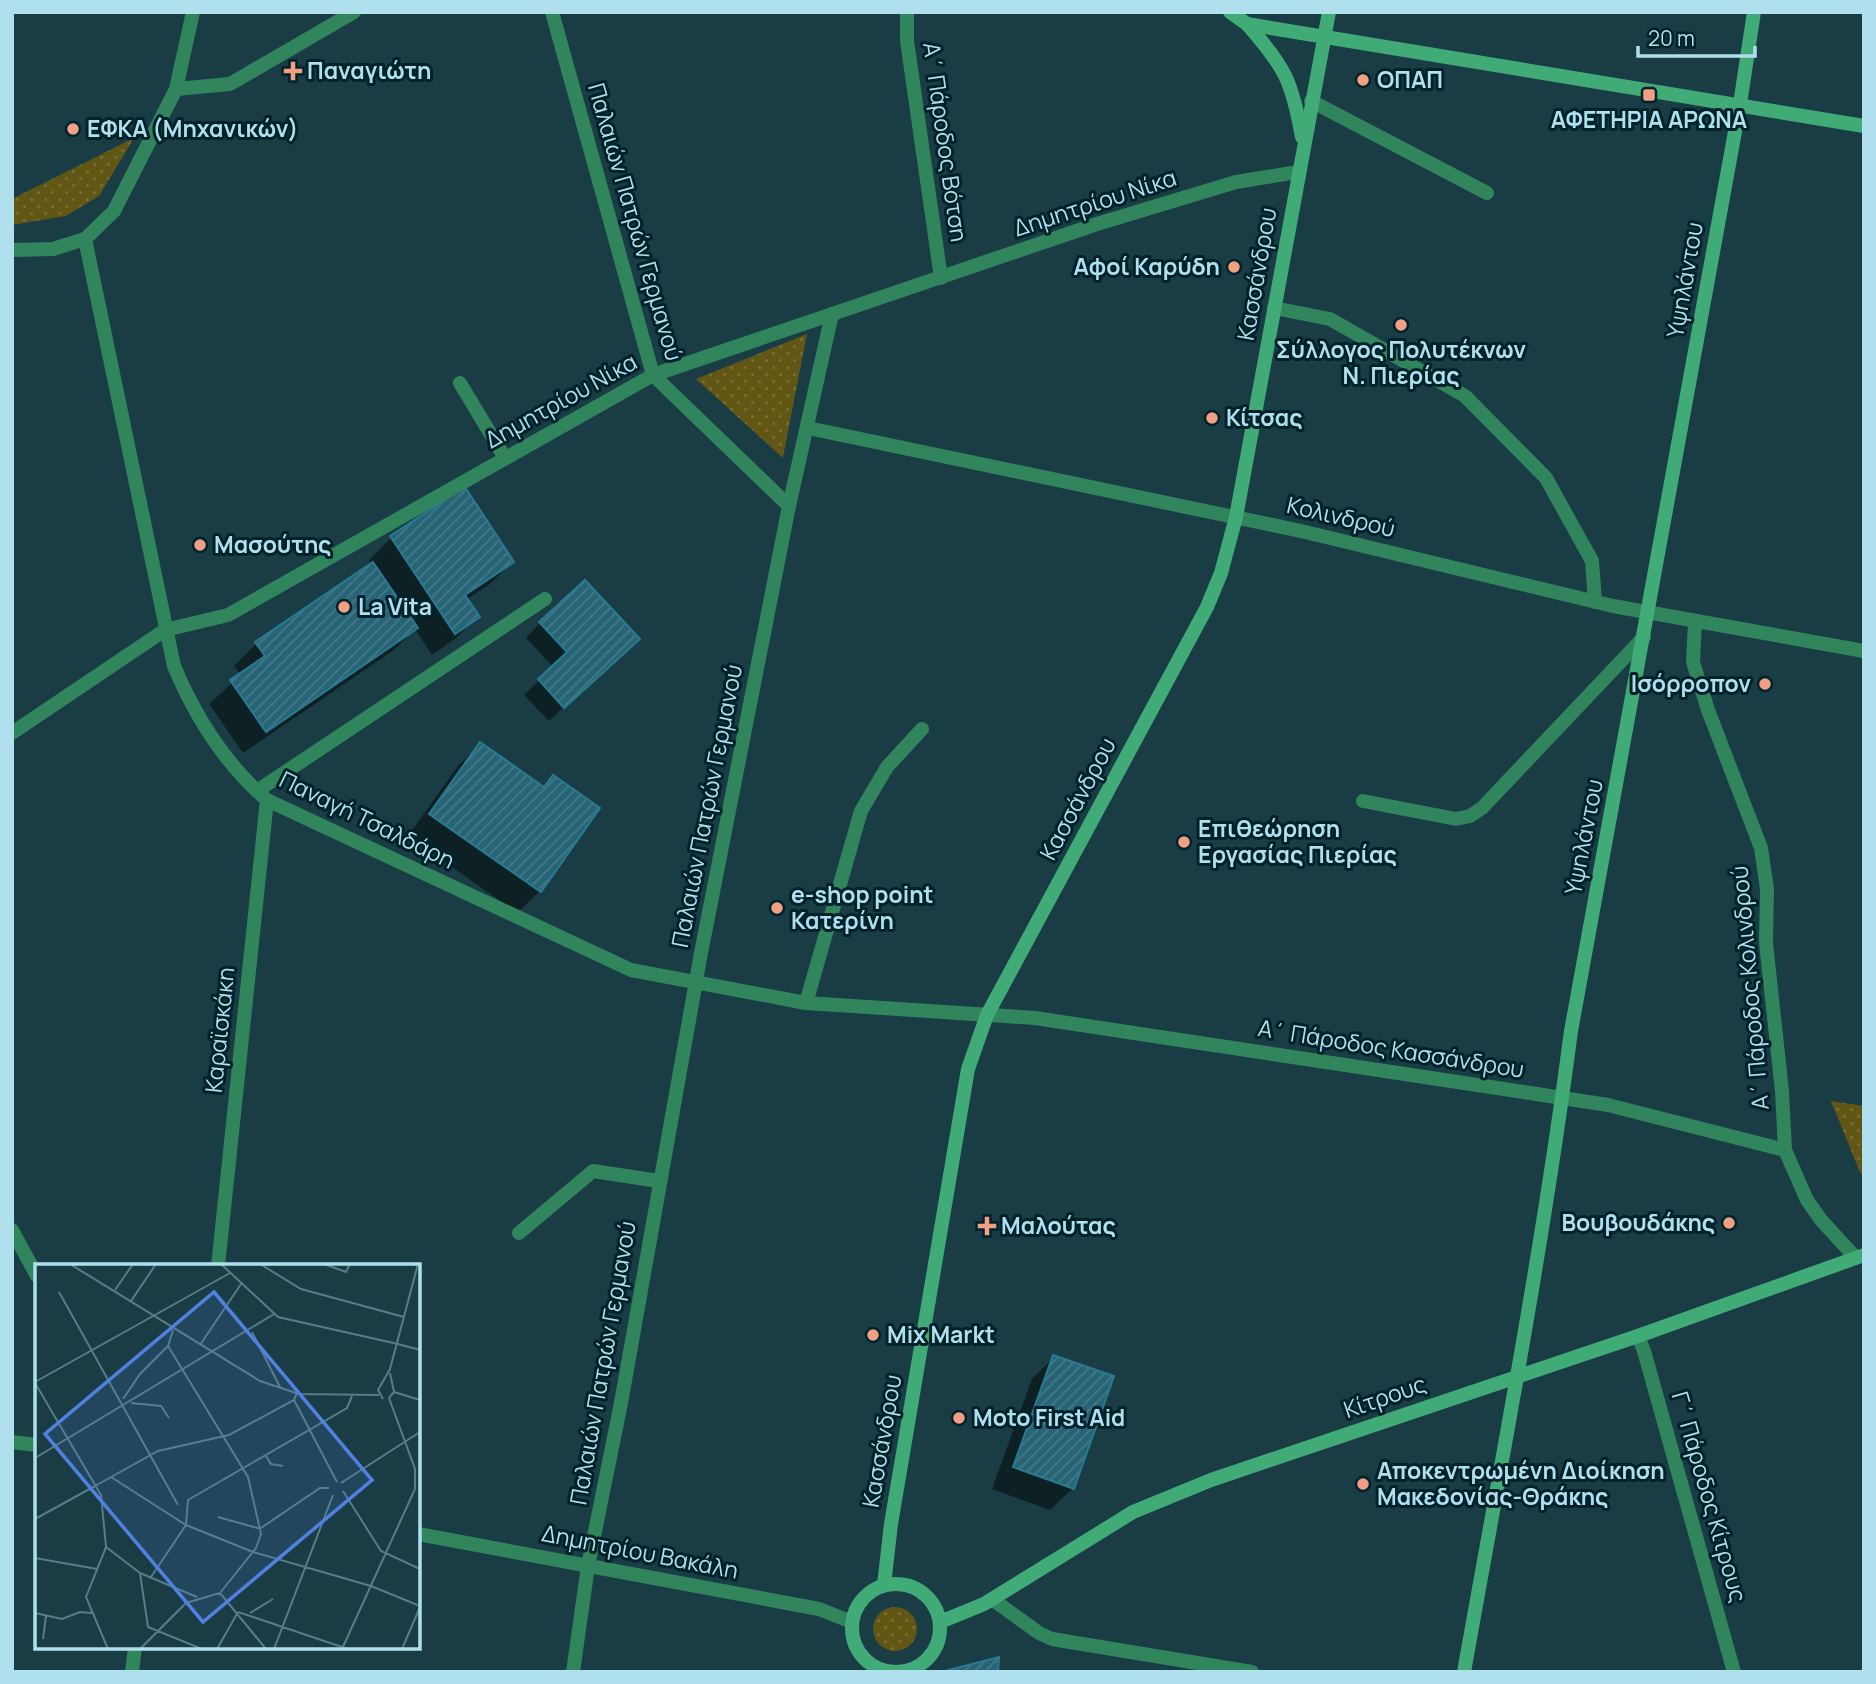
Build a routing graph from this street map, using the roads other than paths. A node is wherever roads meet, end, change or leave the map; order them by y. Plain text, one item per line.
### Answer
1 (193, 12) edge
2 (354, 12) edge
3 (551, 12) edge
4 (907, 12) edge
5 (1230, 12) edge
6 (1329, 12) edge
7 (1754, 12) edge
8 (1247, 24) junction
9 (1324, 35) junction
10 (176, 89) junction
11 (1311, 101) junction
12 (1740, 104) junction
13 (1864, 126) edge
14 (1303, 145) junction
15 (1298, 172) junction
16 (1487, 194) dead end
17 (85, 239) junction
18 (12, 250) edge
19 (941, 278) junction
20 (1274, 308) junction
21 (832, 314) junction
22 (653, 375) junction
23 (460, 383) dead end
24 (808, 428) junction
25 (505, 458) junction
26 (789, 506) junction
27 (1236, 517) junction
28 (545, 599) dead end
29 (1595, 602) junction
30 (1647, 613) junction
31 (1695, 622) junction
32 (166, 630) junction
33 (1644, 637) junction
34 (1864, 651) edge
35 (922, 729) dead end
36 (12, 733) edge
37 (262, 796) junction
38 (1363, 801) dead end
39 (695, 983) junction
40 (806, 1003) junction
41 (987, 1015) junction
42 (1562, 1099) junction
43 (1785, 1150) junction
44 (659, 1181) junction
45 (12, 1230) edge
46 (519, 1233) dead end
47 (1859, 1256) edge
48 (218, 1264) edge
49 (35, 1272) edge
50 (1638, 1336) junction
51 (1516, 1377) junction
52 (12, 1442) edge
53 (35, 1446) edge
54 (420, 1534) edge
55 (589, 1566) junction
56 (884, 1585) junction
57 (992, 1599) junction
58 (852, 1622) junction
59 (940, 1622) junction
60 (135, 1649) edge
61 (875, 1670) edge
62 (132, 1672) edge
63 (573, 1672) edge
64 (1252, 1672) edge
65 (1464, 1672) edge
66 (1734, 1672) edge

1 - 10 street
2 - 10 street
3 - 22 street, Παλαιών Πατρών Γερμανού
4 - 19 street, Α΄ Πάροδος Βότση
5 - 8 main road
6 - 9 main road, Κασσάνδρου
7 - 12 main road, Υψηλάντου
8 - 9 main road
8 - 14 main road
9 - 11 main road, Κασσάνδρου
9 - 12 main road
10 - 17 street
11 - 14 main road, Κασσάνδρου
11 - 16 street
12 - 13 main road
12 - 30 main road, Υψηλάντου
14 - 15 main road, Κασσάνδρου
15 - 19 street, Δημητρίου Νίκα
15 - 20 main road, Κασσάνδρου
17 - 18 street
17 - 32 street, Παναγή Τσαλδάρη
19 - 21 street, Δημητρίου Νίκα
20 - 27 main road, Κασσάνδρου
20 - 29 street
21 - 22 street, Δημητρίου Νίκα
21 - 24 street
22 - 25 street, Δημητρίου Νίκα
22 - 26 street, Παλαιών Πατρών Γερμανού
23 - 25 street
24 - 26 street
24 - 27 street, Κολινδρού
25 - 32 street, Δημητρίου Νίκα
26 - 39 street, Παλαιών Πατρών Γερμανού
27 - 29 street, Κολινδρού
27 - 41 main road, Κασσάνδρου
28 - 37 street
29 - 30 street, Κολινδρού
30 - 31 street, Κολινδρού
30 - 33 main road, Υψηλάντου
31 - 34 street, Κολινδρού
31 - 43 street, Α΄ Πάροδος Κολινδρού
32 - 36 street, Δημητρίου Νίκα
32 - 37 street, Παναγή Τσαλδάρη
33 - 38 street
33 - 42 main road, Υψηλάντου
35 - 40 street
37 - 39 street, Παναγή Τσαλδάρη
37 - 48 street, Καραϊσκάκη
39 - 40 street, Παναγή Τσαλδάρη
39 - 44 street, Παλαιών Πατρών Γερμανού
40 - 41 street, Παναγή Τσαλδάρη
41 - 42 street, Α΄ Πάροδος Κασσάνδρου
41 - 56 main road, Κασσάνδρου
42 - 43 street, Α΄ Πάροδος Κασσάνδρου
42 - 51 main road, Υψηλάντου
43 - 47 street, Α΄ Πάροδος Κολινδρού
44 - 46 street
44 - 55 street, Παλαιών Πατρών Γερμανού
45 - 49 street
47 - 50 main road, Κίτρους
50 - 51 main road, Κίτρους
50 - 66 street, Γ΄ Πάροδος Κίτρους
51 - 57 main road, Κίτρους
51 - 65 main road, Υψηλάντου
52 - 53 street
54 - 55 street, Δημητρίου Βακάλη
55 - 58 street, Δημητρίου Βακάλη
55 - 63 street, Παλαιών Πατρών Γερμανού
56 - 58 main road
56 - 59 main road
57 - 59 main road, Κίτρους
57 - 64 street
58 - 61 main road
59 - 61 main road
60 - 62 street

